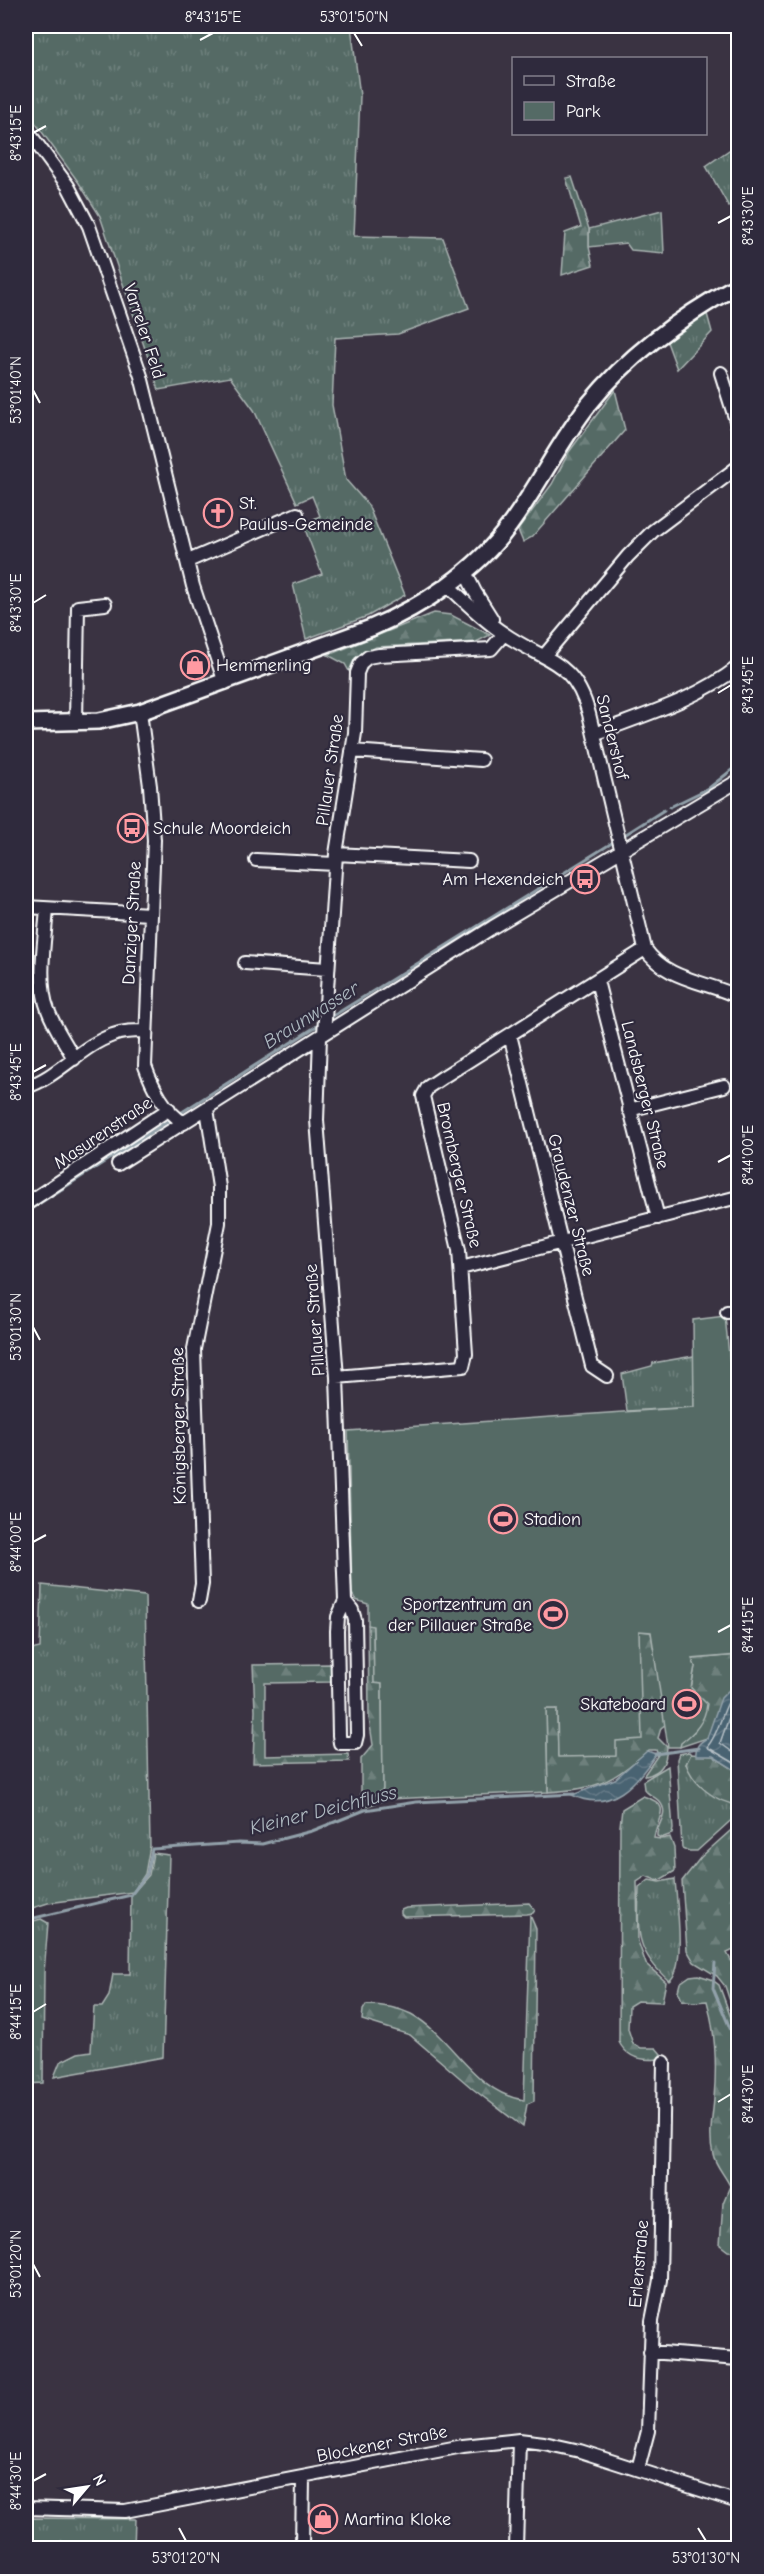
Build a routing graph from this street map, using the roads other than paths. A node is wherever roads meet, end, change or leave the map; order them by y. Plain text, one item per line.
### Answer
1 (26, 129) edge
2 (738, 285) edge
3 (721, 372) dead end
4 (738, 427) edge
5 (738, 466) edge
6 (297, 514) dead end
7 (188, 561) junction
8 (465, 572) junction
9 (447, 585) junction
10 (105, 604) dead end
11 (504, 634) junction
12 (544, 656) junction
13 (738, 667) edge
14 (225, 683) junction
15 (140, 712) junction
16 (76, 722) junction
17 (26, 723) edge
18 (594, 734) junction
19 (352, 752) junction
20 (481, 760) dead end
21 (736, 788) edge
22 (622, 852) junction
23 (335, 859) junction
24 (256, 860) dead end
25 (469, 861) dead end
26 (26, 907) edge
27 (47, 909) junction
28 (150, 914) junction
29 (645, 949) junction
30 (245, 963) dead end
31 (327, 969) junction
32 (597, 981) junction
33 (738, 997) edge
34 (323, 1029) junction
35 (145, 1031) junction
36 (510, 1035) junction
37 (74, 1059) junction
38 (724, 1086) dead end
39 (26, 1088) edge
40 (169, 1109) junction
41 (207, 1109) junction
42 (629, 1110) junction
43 (181, 1122) junction
44 (118, 1164) dead end
45 (738, 1197) edge
46 (26, 1204) edge
47 (658, 1218) junction
48 (562, 1242) junction
49 (460, 1269) junction
50 (607, 1376) dead end
51 (337, 1377) junction
52 (199, 1601) dead end
53 (345, 1602) junction
54 (664, 2062) dead end
55 (650, 2352) junction
56 (738, 2360) edge
57 (519, 2440) junction
58 (638, 2469) junction
59 (303, 2479) junction
60 (738, 2502) edge
61 (26, 2508) edge
62 (302, 2548) edge
63 (516, 2548) edge

1 - 7 street, Varreler Feld
2 - 8 main road
3 - 4 street
5 - 12 street
6 - 7 street
7 - 14 street, Varreler Feld
8 - 9 main road
8 - 11 street, Sandershof
9 - 11 street, Sandershof
9 - 14 main road
10 - 16 street
11 - 12 street, Sandershof
11 - 19 street, Pillauer Straße
12 - 18 street, Sandershof
13 - 18 street
14 - 15 main road
15 - 16 main road
15 - 28 street, Danziger Straße
16 - 17 main road
18 - 22 street, Sandershof
19 - 20 street
19 - 23 street, Pillauer Straße
21 - 22 street
22 - 29 street, Sandershof
22 - 34 street
23 - 24 street
23 - 25 street
23 - 31 street, Pillauer Straße
26 - 27 street
27 - 28 street
27 - 37 street
28 - 35 street, Danziger Straße
29 - 32 street, Bromberger Straße
29 - 33 street
30 - 31 street
31 - 34 street, Pillauer Straße
32 - 36 street, Bromberger Straße
32 - 42 street, Landsberger Straße
34 - 41 street
34 - 51 street, Pillauer Straße
35 - 37 street
35 - 40 street, Danziger Straße
36 - 48 street, Graudenzer Straße
36 - 49 street, Bromberger Straße
37 - 39 street
38 - 42 street
40 - 43 street, Danziger Straße
40 - 46 street, Masurenstraße
41 - 43 street
41 - 52 street, Königsberger Straße
42 - 47 street, Landsberger Straße
43 - 44 street
45 - 47 street
47 - 48 street
48 - 49 street
48 - 50 street, Graudenzer Straße
49 - 51 street, Bromberger Straße
51 - 53 street, Pillauer Straße
53 - 53 street, Pillauer Straße
54 - 55 street, Erlenstraße
55 - 56 street
55 - 58 street, Erlenstraße
57 - 58 street, Blockener Straße
57 - 59 street, Blockener Straße
57 - 63 street
58 - 60 street, Blockener Straße
59 - 61 street, Blockener Straße
59 - 62 street

